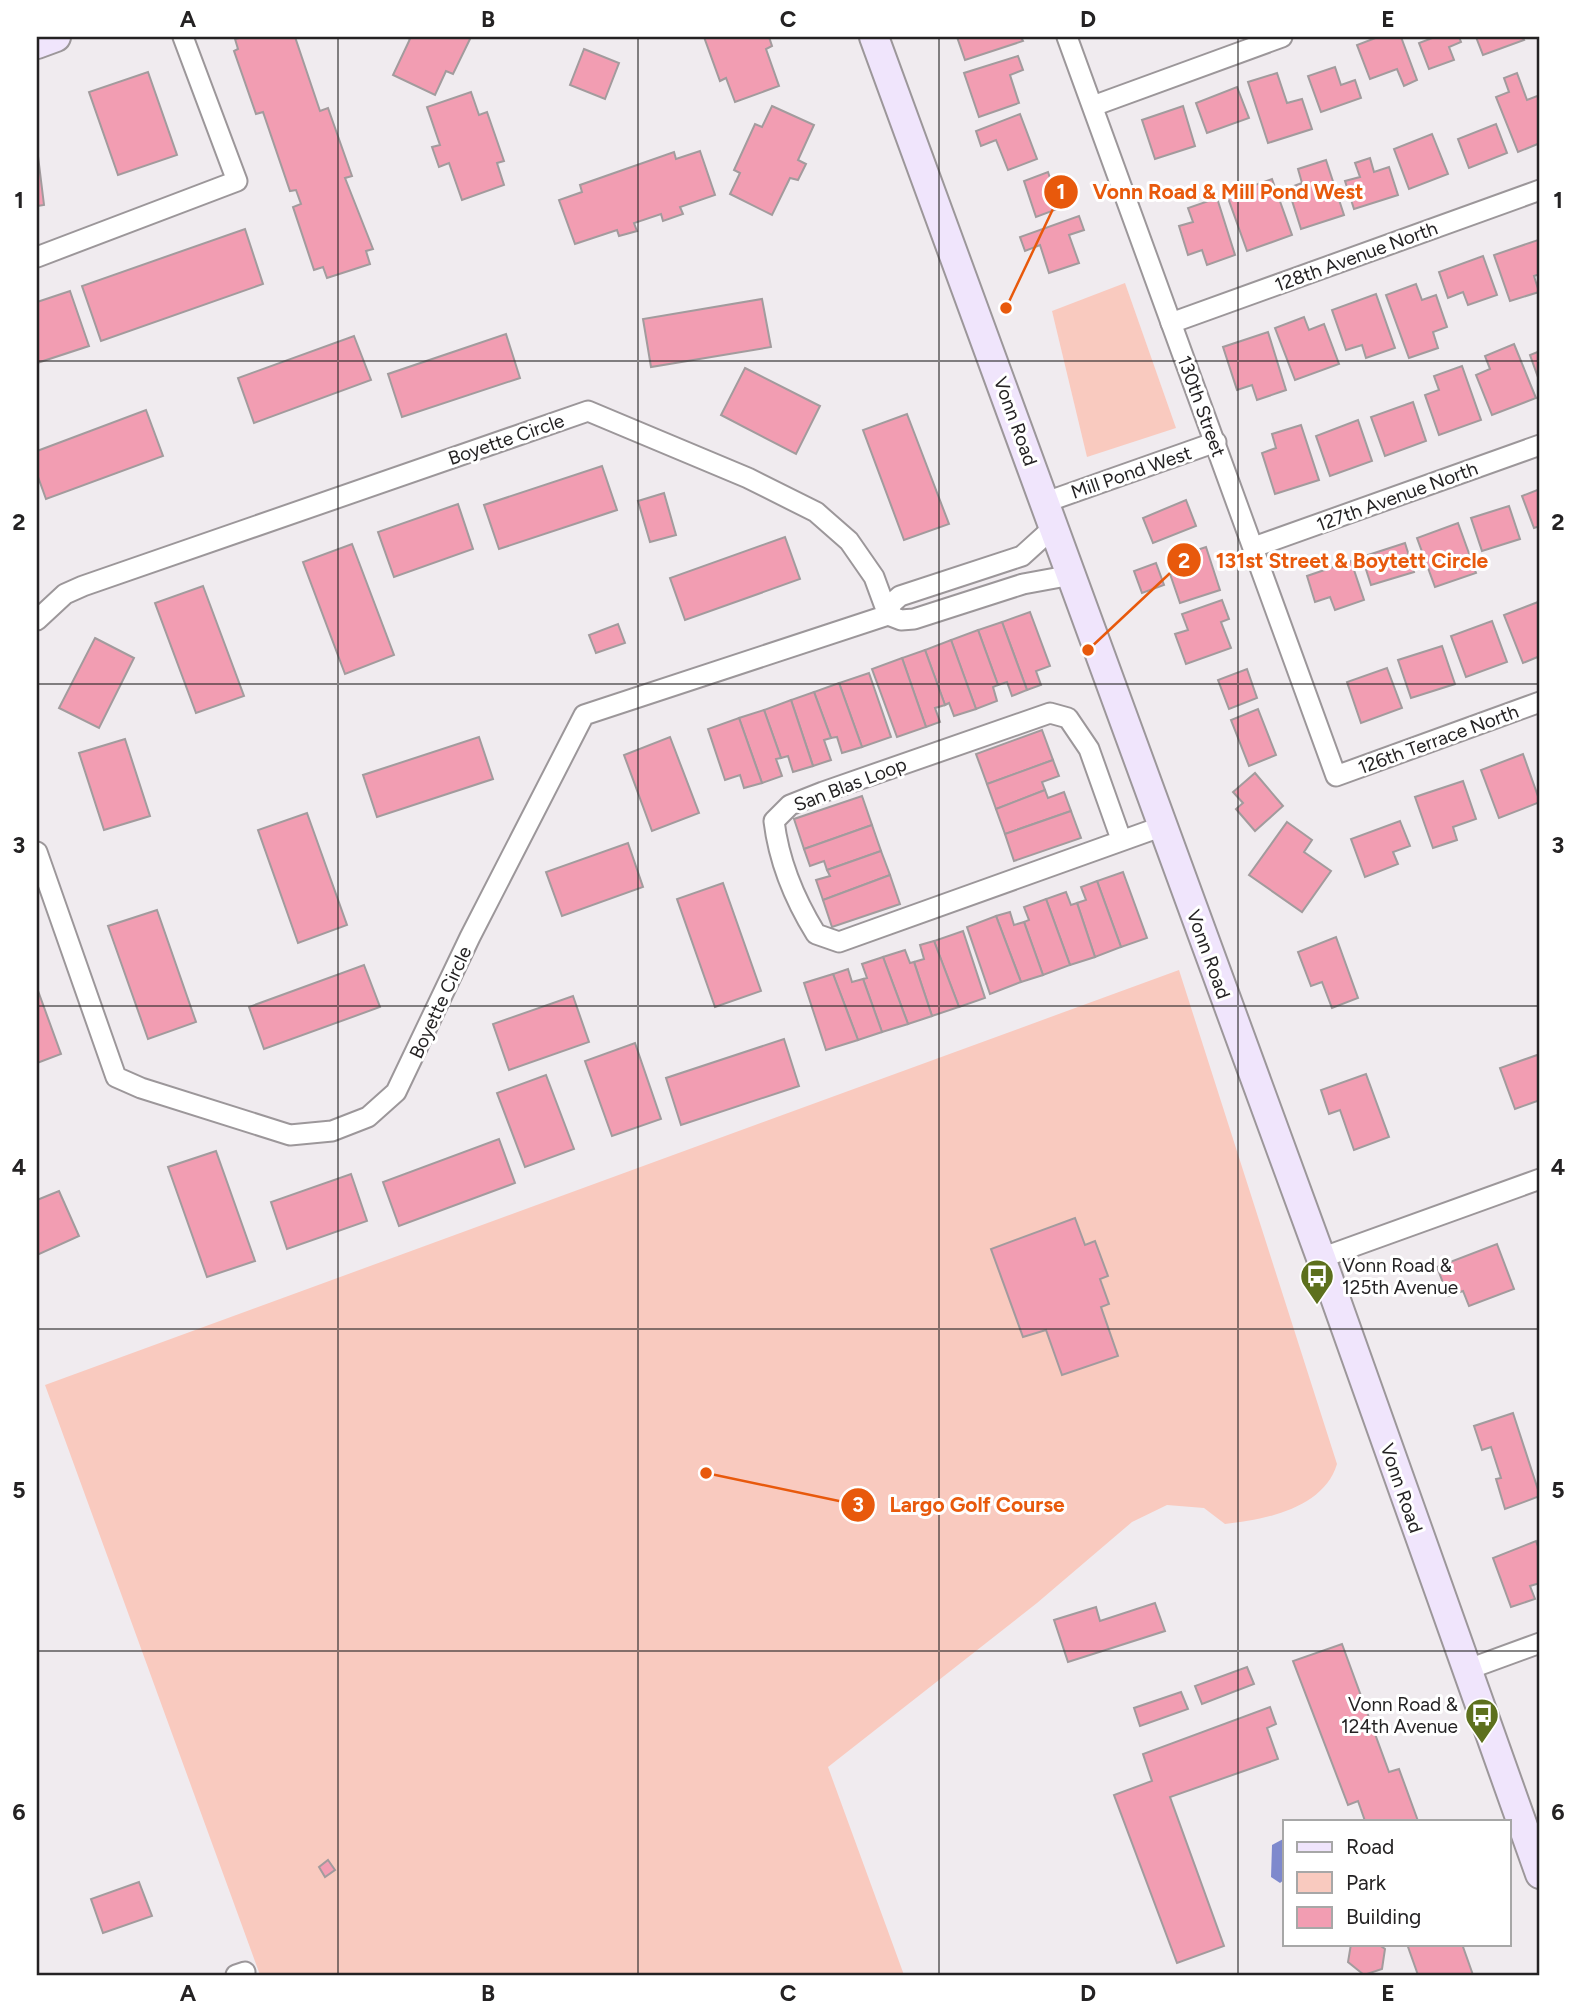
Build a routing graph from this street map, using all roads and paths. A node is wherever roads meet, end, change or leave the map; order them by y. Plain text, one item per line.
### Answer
1 (56, 37) edge
2 (183, 37) edge
3 (874, 37) edge
4 (1067, 37) edge
5 (1283, 37) edge
6 (37, 44) edge
7 (1093, 106) junction
8 (1540, 190) edge
9 (37, 257) edge
10 (1171, 323) junction
11 (1216, 442) junction
12 (1540, 445) edge
13 (1050, 514) junction
14 (1254, 547) junction
15 (1072, 575) junction
16 (888, 615) junction
17 (37, 620) edge
18 (1540, 702) edge
19 (1336, 776) joint
20 (1163, 826) junction
21 (1121, 839) junction
22 (37, 852) edge
23 (1540, 1179) edge
24 (1321, 1258) junction
25 (1540, 1643) edge
26 (1466, 1670) junction
27 (1540, 1874) edge

1 - 6 street
2 - 9 street
3 - 13 street, Vonn Road
4 - 7 street, 130th Street
5 - 7 street
7 - 10 street, 130th Street
8 - 10 street, 128th Avenue North
10 - 11 street, 130th Street
11 - 13 street, Mill Pond West
11 - 14 street, 130th Street
12 - 14 street, 127th Avenue North
13 - 15 street, Vonn Road
13 - 16 street, Boyette Circle
14 - 19 street, 130th Street
15 - 16 street, Boyette Circle
15 - 20 street, Vonn Road
16 - 17 street, Boyette Circle
16 - 22 street, Boyette Circle
18 - 19 street, 126th Terrace North
20 - 21 street, San Blas Loop
20 - 24 street, Vonn Road
21 - 21 street, San Blas Loop
23 - 24 street
24 - 26 street, Vonn Road
25 - 26 street
26 - 27 street, Vonn Road

